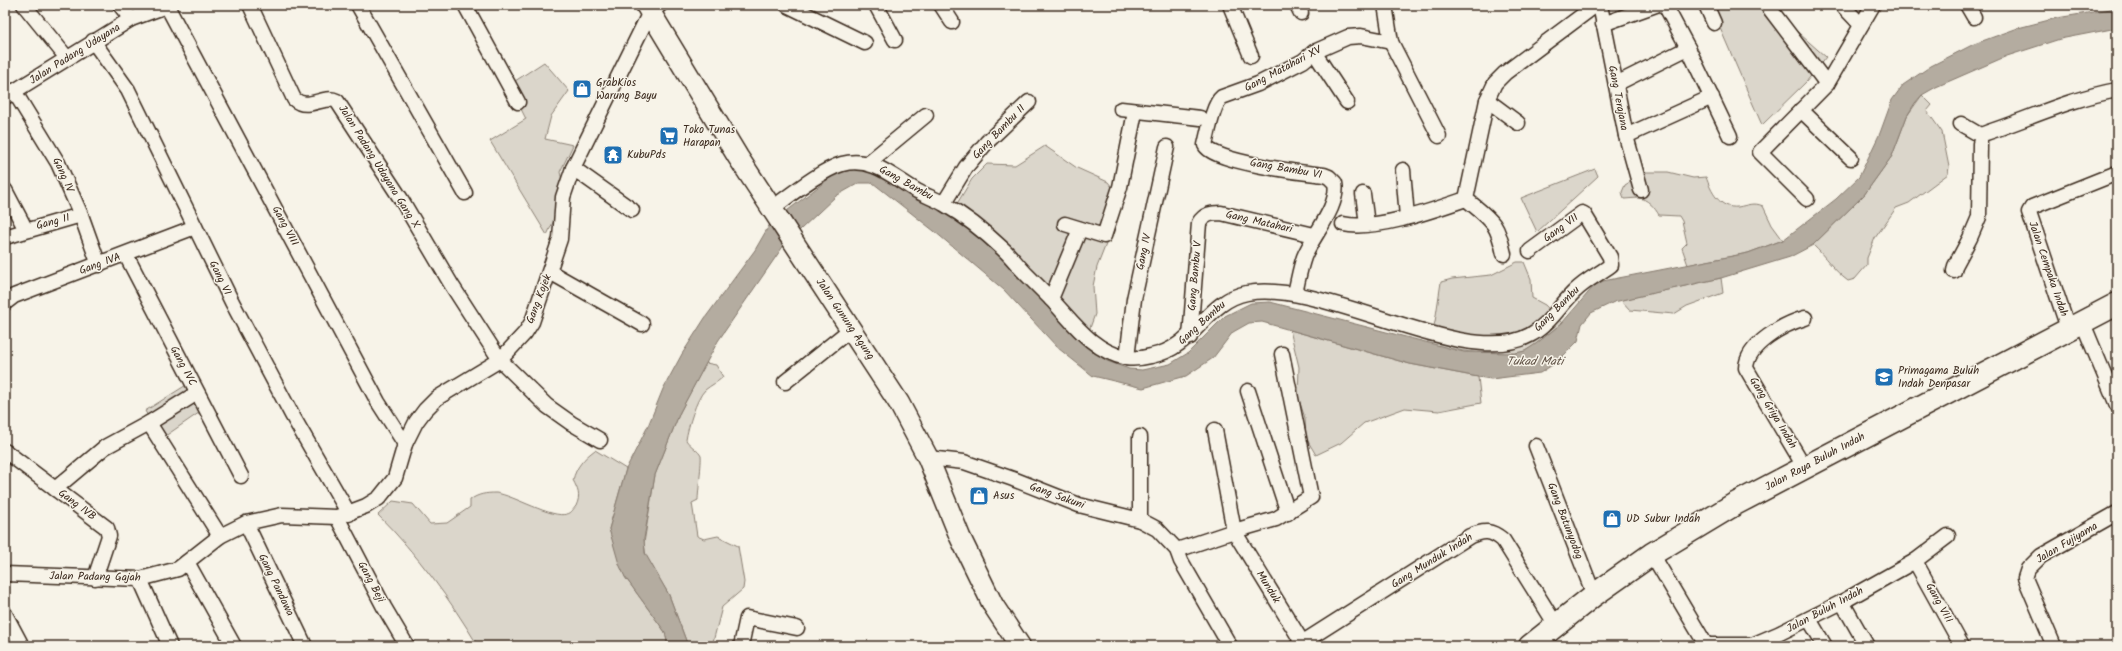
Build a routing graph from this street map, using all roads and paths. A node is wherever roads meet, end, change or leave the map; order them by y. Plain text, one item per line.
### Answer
1 (24, 5) edge
2 (120, 5) edge
3 (250, 5) edge
4 (358, 5) edge
5 (465, 5) edge
6 (788, 5) edge
7 (876, 5) edge
8 (942, 5) edge
9 (1230, 5) edge
10 (1385, 5) edge
11 (1596, 5) edge
12 (1600, 5) edge
13 (1656, 5) edge
14 (1665, 5) edge
15 (1706, 5) edge
16 (1767, 5) edge
17 (1842, 5) edge
18 (1873, 5) edge
19 (168, 6) edge
20 (652, 7) edge
21 (131, 19) junction
22 (952, 22) dead end
23 (1714, 23) dead end
24 (1604, 24) junction
25 (1861, 25) junction
26 (895, 40) dead end
27 (93, 41) junction
28 (1391, 42) junction
29 (865, 43) dead end
30 (1688, 48) junction
31 (1314, 52) junction
32 (1251, 56) dead end
33 (67, 58) junction
34 (1616, 84) junction
35 (1827, 84) junction
36 (2117, 90) edge
37 (9, 93) edge
38 (1712, 97) junction
39 (1487, 100) junction
40 (518, 102) dead end
41 (1028, 102) dead end
42 (1347, 102) dead end
43 (1801, 110) junction
44 (926, 115) dead end
45 (1200, 118) dead end
46 (1518, 123) dead end
47 (1961, 124) dead end
48 (1440, 136) dead end
49 (1626, 136) junction
50 (1730, 136) dead end
51 (1980, 143) dead end
52 (1167, 147) dead end
53 (1851, 158) dead end
54 (1235, 159) joint
55 (868, 163) junction
56 (573, 168) junction
57 (1403, 170) dead end
58 (2117, 172) edge
59 (5, 190) edge
60 (1641, 190) dead end
61 (465, 193) dead end
62 (1363, 194) dead end
63 (1466, 199) junction
64 (1807, 199) dead end
65 (944, 203) junction
66 (632, 210) dead end
67 (772, 210) junction
68 (80, 214) junction
69 (1407, 217) junction
70 (1203, 218) joint
71 (1065, 224) dead end
72 (1343, 224) dead end
73 (1367, 224) junction
74 (195, 227) junction
75 (1080, 228) junction
76 (26, 230) junction
77 (1314, 235) junction
78 (5, 237) edge
79 (1530, 251) dead end
80 (1504, 254) dead end
81 (126, 255) junction
82 (99, 265) junction
83 (1611, 265) joint
84 (1954, 271) dead end
85 (550, 272) junction
86 (1296, 293) junction
87 (1051, 299) junction
88 (5, 303) edge
89 (2117, 304) edge
90 (1805, 318) dead end
91 (642, 324) dead end
92 (2075, 325) junction
93 (851, 329) junction
94 (1190, 336) junction
95 (1282, 354) dead end
96 (1127, 358) junction
97 (500, 360) junction
98 (785, 382) dead end
99 (1248, 390) dead end
100 (197, 393) junction
101 (2117, 406) edge
102 (149, 423) junction
103 (1215, 430) dead end
104 (1140, 437) dead end
105 (600, 440) dead end
106 (405, 444) junction
107 (1536, 446) dead end
108 (5, 451) edge
109 (928, 458) junction
110 (1805, 468) junction
111 (242, 476) dead end
112 (56, 489) junction
113 (1288, 514) junction
114 (2117, 514) edge
115 (343, 515) junction
116 (1140, 520) junction
117 (246, 523) junction
118 (1234, 531) junction
119 (220, 536) junction
120 (1948, 536) dead end
121 (1177, 550) junction
122 (1652, 554) junction
123 (1915, 561) junction
124 (187, 562) junction
125 (5, 574) edge
126 (95, 578) junction
127 (140, 579) junction
128 (1594, 595) junction
129 (1842, 602) junction
130 (5, 614) edge
131 (1809, 619) junction
132 (1556, 625) junction
133 (797, 628) dead end
134 (1300, 644) edge
135 (1752, 645) edge
136 (22, 646) edge
137 (170, 646) edge
138 (234, 646) edge
139 (305, 646) edge
140 (407, 646) edge
141 (741, 646) edge
142 (1020, 646) edge
143 (1230, 646) edge
144 (1530, 646) edge
145 (1706, 646) edge
146 (1825, 646) edge
147 (1867, 646) edge
148 (1962, 646) edge
149 (2054, 646) edge

1 - 33 street
2 - 21 street
3 - 97 street, Jalan Padang Udayana Gang X
4 - 61 street
5 - 40 street
6 - 29 street
7 - 26 street
8 - 22 street
9 - 32 street
10 - 28 street
11 - 39 street
12 - 24 street, Gang Terajana
13 - 24 street
14 - 30 street
15 - 23 street
16 - 35 street
17 - 25 street
18 - 25 street
19 - 21 street, Jalan Padang Udayana
19 - 106 street, Gang VIII
20 - 56 street, Gang Kojek
20 - 67 main road, Jalan Gunung Agung
21 - 27 street, Jalan Padang Udayana
24 - 34 street, Gang Terajana
25 - 35 street
27 - 33 street, Jalan Padang Udayana
27 - 74 street, Gang VI
28 - 31 street, Gang Matahari XV
28 - 48 street
30 - 34 street
30 - 38 street
31 - 42 street
31 - 54 street, Gang Matahari XV
33 - 37 street, Jalan Padang Udayana
34 - 49 street, Gang Terajana
35 - 43 street
36 - 47 street
37 - 68 street, Gang IV
38 - 49 street
38 - 50 street
39 - 46 street
39 - 63 street
41 - 65 street, Gang Bambu II
43 - 53 street
43 - 64 street
44 - 55 street
45 - 75 street
49 - 60 street, Gang Terajana
51 - 84 street
52 - 96 street, Gang IV
54 - 77 street, Gang Bambu VI
55 - 65 street, Gang Bambu
55 - 67 street, Gang Bambu
56 - 66 street
56 - 85 street, Gang Kojek
57 - 69 street
58 - 92 street, Jalan Cempaka Indah
59 - 76 street, Gang II
62 - 73 street
63 - 69 street
63 - 80 street
65 - 87 street, Gang Bambu
67 - 93 main road, Jalan Gunung Agung
68 - 76 street, Gang II
68 - 82 street, Gang IV
69 - 73 street
70 - 77 street, Gang Matahari
70 - 94 street, Gang Bambu V
71 - 75 street
72 - 73 street
74 - 81 street, Gang IVA
74 - 115 street, Gang VI
75 - 87 street
76 - 78 street, Gang II
77 - 86 street, Gang Bambu VI
79 - 83 street, Gang VII
81 - 82 street, Gang IVA
81 - 100 street, Gang IVC
82 - 88 street, Gang IVA
83 - 86 street, Gang Bambu
85 - 91 street
85 - 97 street, Gang Kojek
86 - 94 street, Gang Bambu
87 - 96 street, Gang Bambu
89 - 92 highway, Jalan Raya Buluh Indah
90 - 110 street, Gang Griya Indah
92 - 101 street, Jalan Cempaka Indah
92 - 110 highway, Jalan Raya Buluh Indah
93 - 98 street
93 - 109 main road, Jalan Gunung Agung
94 - 96 street, Gang Bambu
95 - 113 street
97 - 105 street, Jalan Padang Udayana Gang X
97 - 106 street, Gang Kojek
99 - 113 street
100 - 102 street
100 - 111 street, Gang IVC
102 - 112 street
102 - 119 street
103 - 118 street
104 - 116 street
106 - 115 street, Gang Kojek
107 - 128 street, Gang Batunyodog
108 - 112 street, Gang IVB
109 - 116 street, Gang Sakuni
109 - 142 main road, Jalan Gunung Agung
110 - 122 highway, Jalan Raya Buluh Indah
112 - 126 street, Gang IVB
113 - 118 street
114 - 149 street, Jalan Fujiyama
115 - 117 street, Jalan Padang Gajah
115 - 140 street, Gang Beji
116 - 121 street, Gang Sakuni
117 - 119 street, Jalan Padang Gajah
117 - 139 street, Gang Pandawa
118 - 121 street
118 - 134 street, Munduk
119 - 124 street, Jalan Padang Gajah
120 - 123 street, Jalan Buluh Indah
121 - 143 street, Gang Sakuni
122 - 128 highway, Jalan Raya Buluh Indah
122 - 145 street, Jalan Buluh Indah
123 - 129 street, Jalan Buluh Indah
123 - 148 street, Gang VIII
124 - 127 street, Jalan Padang Gajah
124 - 138 street
125 - 126 street, Jalan Padang Gajah
126 - 127 street, Jalan Padang Gajah
127 - 137 street
128 - 132 highway, Jalan Raya Buluh Indah
129 - 131 street, Jalan Buluh Indah
129 - 147 street
130 - 136 street
131 - 135 street, Jalan Buluh Indah
131 - 146 street
132 - 134 street, Gang Munduk Indah
132 - 144 highway, Jalan Raya Buluh Indah
133 - 141 street
135 - 145 street, Jalan Buluh Indah

